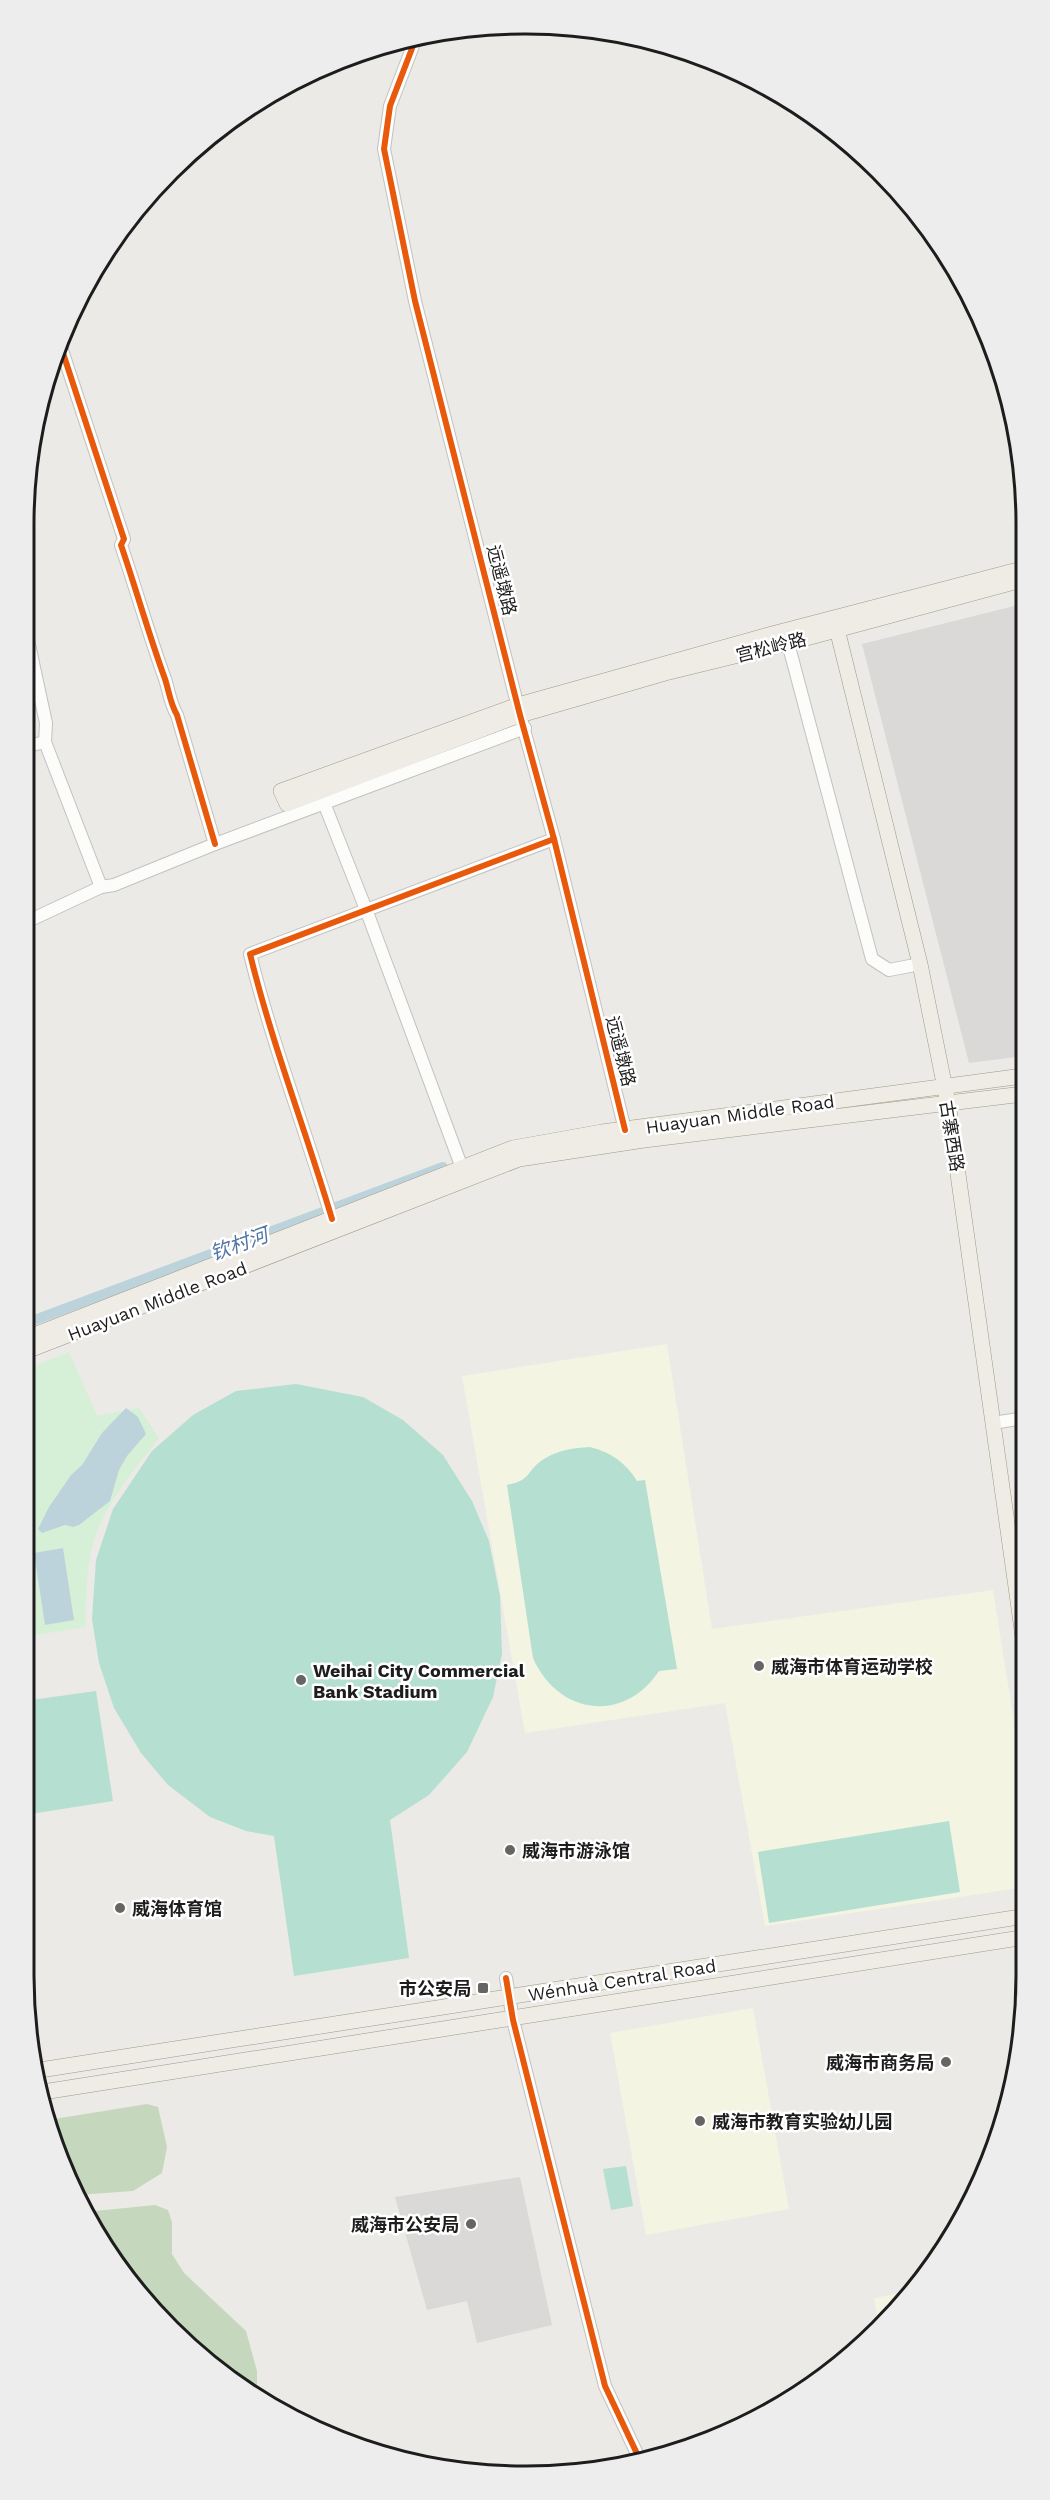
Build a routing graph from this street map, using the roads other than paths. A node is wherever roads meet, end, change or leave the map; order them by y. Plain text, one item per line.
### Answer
1 (412, 48) edge
2 (65, 357) edge
3 (1016, 571) edge
4 (1016, 582) edge
5 (837, 629) junction
6 (788, 643) junction
7 (34, 668) edge
8 (521, 716) junction
9 (45, 742) junction
10 (34, 745) edge
11 (324, 803) junction
12 (554, 839) junction
13 (215, 844) junction
14 (101, 887) junction
15 (367, 912) junction
16 (34, 918) edge
17 (920, 964) junction
18 (1016, 1077) edge
19 (944, 1087) junction
20 (1016, 1095) edge
21 (948, 1103) junction
22 (624, 1130) junction
23 (462, 1168) junction
24 (330, 1213) junction
25 (34, 1335) edge
26 (34, 1348) edge
27 (1016, 1419) edge
28 (993, 1423) junction
29 (1016, 1587) edge
30 (1016, 1918) edge
31 (1016, 1939) edge
32 (506, 1978) dead end
33 (509, 1998) junction
34 (513, 2020) junction
35 (44, 2069) edge
36 (49, 2091) edge
37 (636, 2453) edge

1 - 8 street, 远遥墩路
2 - 13 street
3 - 8 main road
4 - 5 main road, 宫松岭路
5 - 6 main road, 宫松岭路
5 - 17 main road, 古寨西路
6 - 8 main road, 宫松岭路
6 - 17 street
7 - 9 street
8 - 8 main road
8 - 11 street
8 - 12 street, 远遥墩路
9 - 10 street
9 - 14 street
11 - 13 street
11 - 15 street
12 - 15 street
12 - 22 street, 远遥墩路
13 - 14 street
14 - 16 street
15 - 23 street
15 - 24 street
17 - 19 main road, 古寨西路
18 - 19 main road, Huayuan Middle Road
19 - 21 main road, 古寨西路
19 - 22 main road, Huayuan Middle Road
20 - 21 main road, Huayuan Middle Road
21 - 26 main road, Huayuan Middle Road
21 - 28 main road, 古寨西路
22 - 23 main road, Huayuan Middle Road
23 - 24 main road, Huayuan Middle Road
24 - 25 main road, Huayuan Middle Road
27 - 28 street
28 - 29 main road, 古寨西路
30 - 33 main road, Wénhuà Central Road
31 - 34 main road, Wénhuà Central Road
32 - 33 street
33 - 34 street
33 - 35 main road, Wénhuà Central Road
34 - 36 main road, Wénhuà Central Road
34 - 37 street

